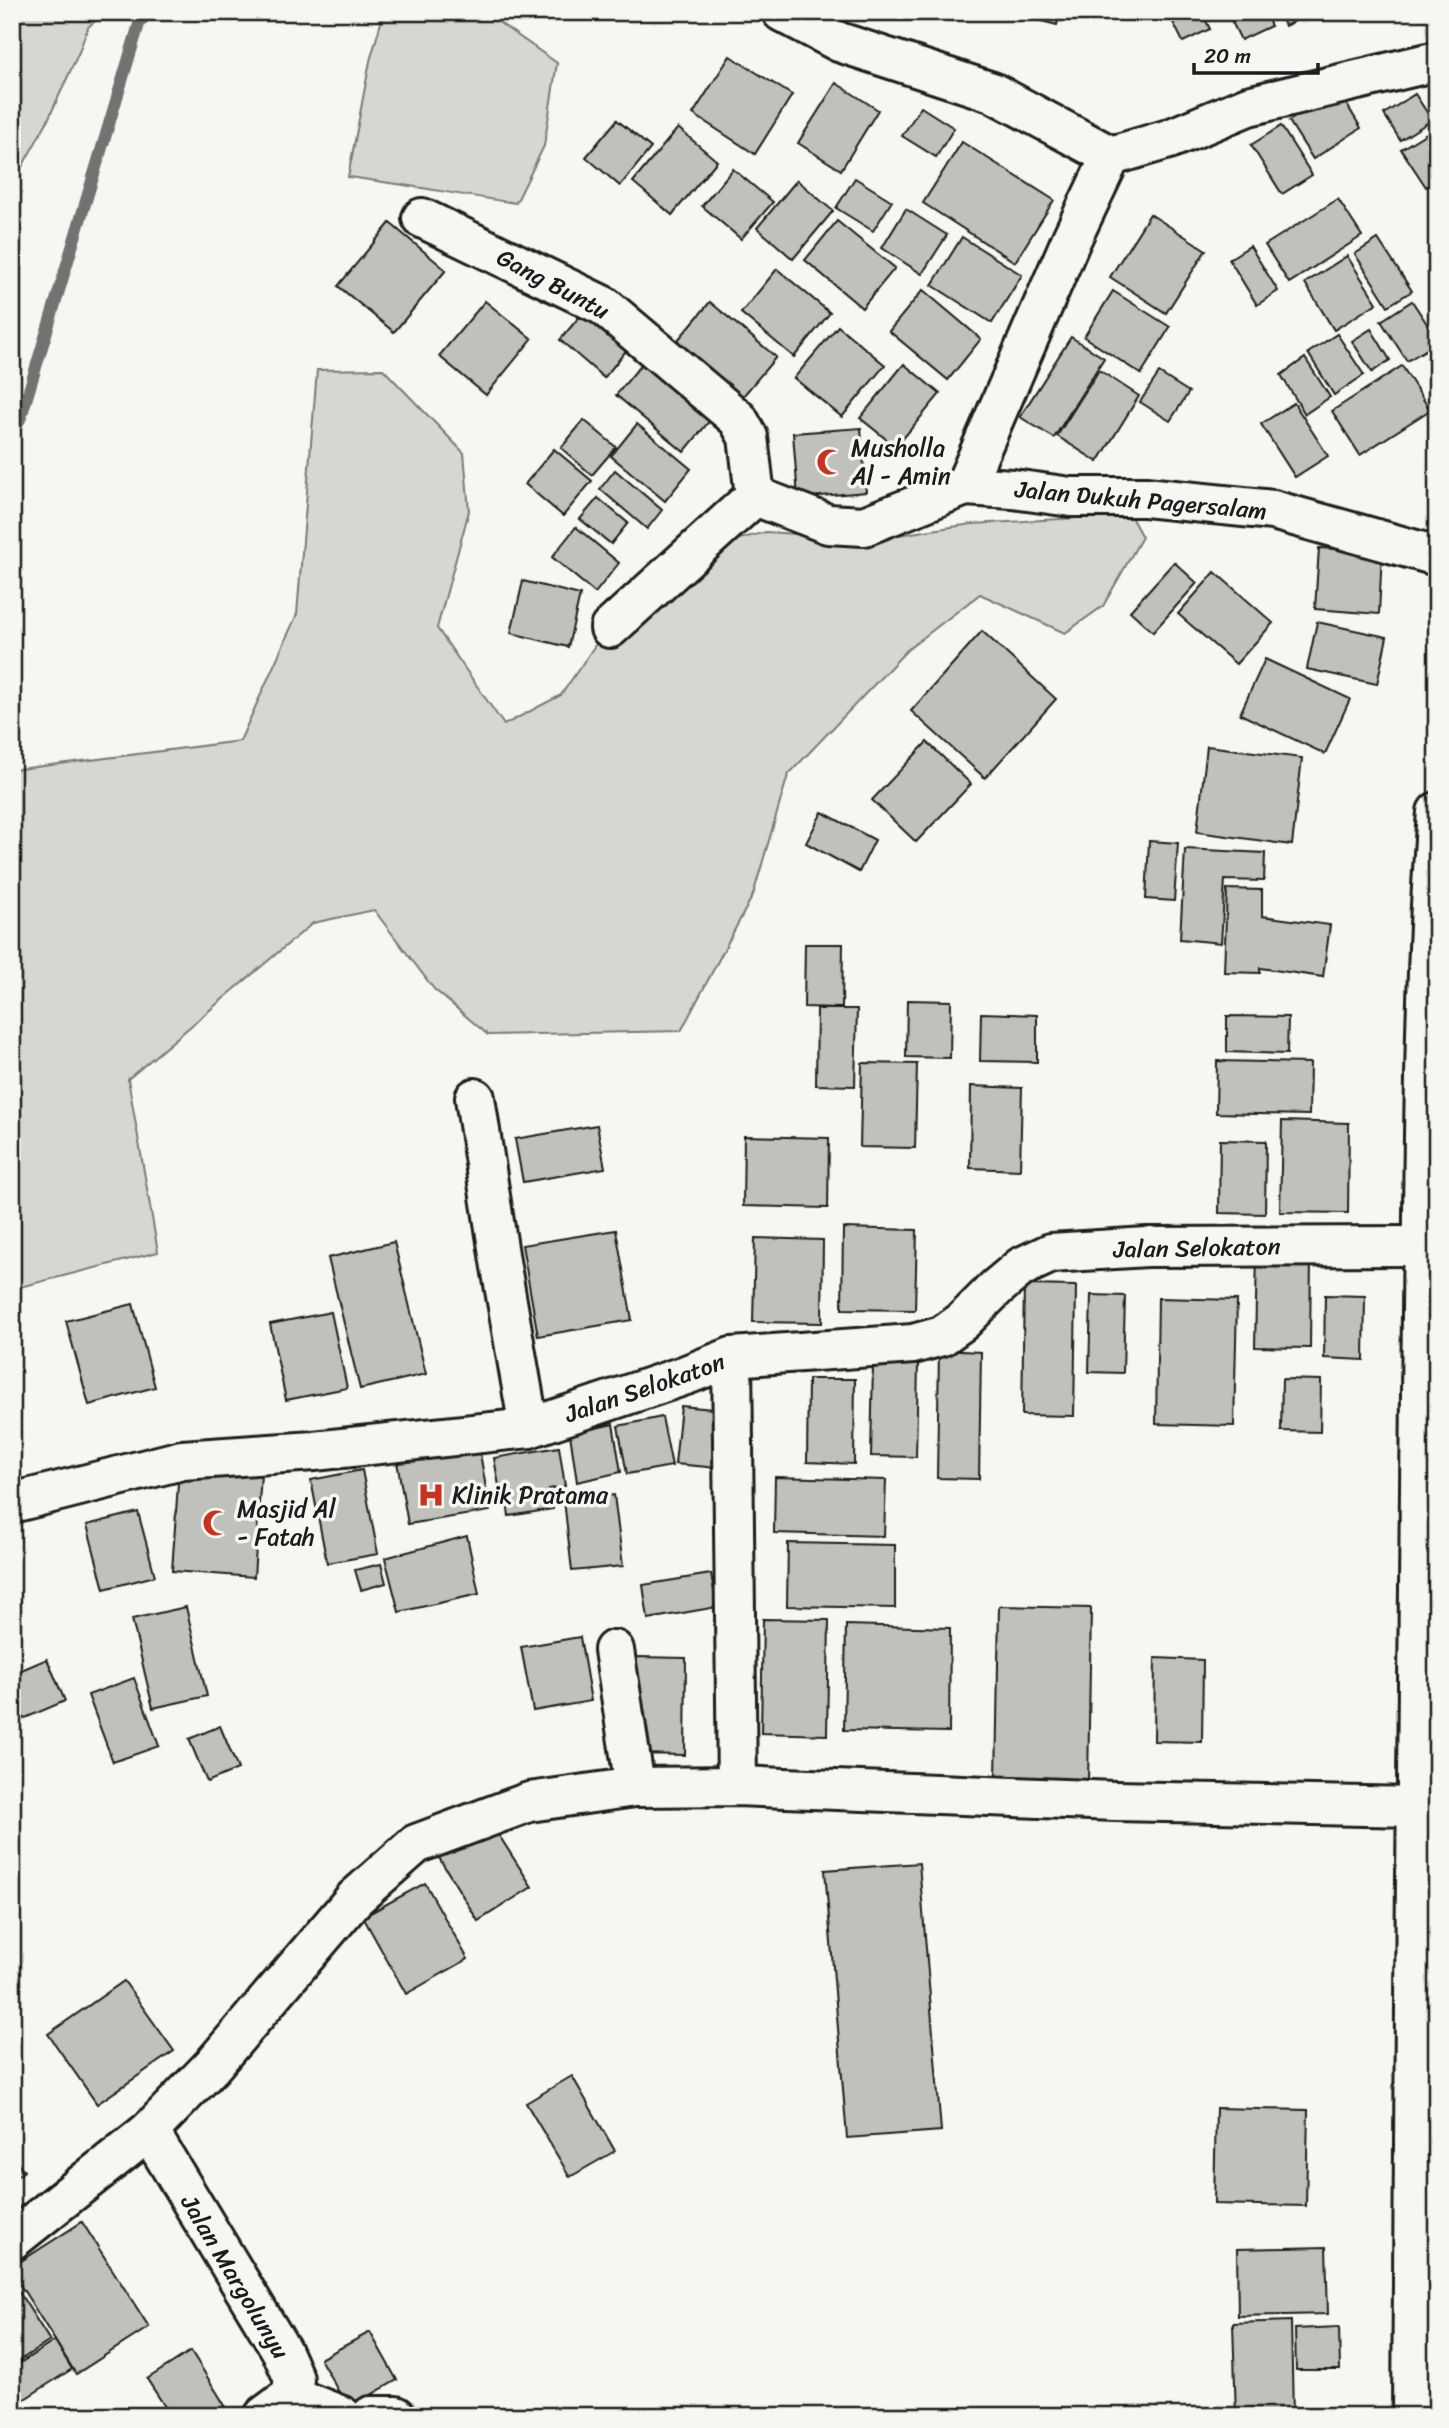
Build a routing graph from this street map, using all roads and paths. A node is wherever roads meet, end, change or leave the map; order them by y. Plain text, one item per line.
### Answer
1 (782, 12) edge
2 (1437, 61) edge
3 (1111, 156) junction
4 (422, 218) dead end
5 (965, 486) junction
6 (755, 496) junction
7 (1437, 556) edge
8 (610, 628) dead end
9 (1436, 833) edge
10 (474, 1098) dead end
11 (1423, 1246) junction
12 (732, 1357) junction
13 (529, 1428) junction
14 (12, 1503) edge
15 (614, 1650) dead end
16 (737, 1786) junction
17 (635, 1787) junction
18 (1416, 1807) junction
19 (149, 2131) junction
20 (12, 2239) edge
21 (277, 2406) edge
22 (342, 2416) edge
23 (371, 2416) edge
24 (396, 2416) edge
25 (1412, 2416) edge

1 - 3 street
2 - 3 street
3 - 5 street
4 - 6 street, Gang Buntu
5 - 6 street, Jalan Dukuh Pagersalam
5 - 7 street, Jalan Dukuh Pagersalam
6 - 8 street
9 - 11 street
10 - 13 street
11 - 12 street, Jalan Selokaton
11 - 18 street
12 - 13 street, Jalan Selokaton
12 - 16 street
13 - 14 street, Jalan Selokaton
15 - 17 street
16 - 17 street
16 - 18 street
17 - 19 street
18 - 25 street
19 - 20 street
19 - 21 street, Jalan Margolunyu
21 - 22 street
23 - 24 street

